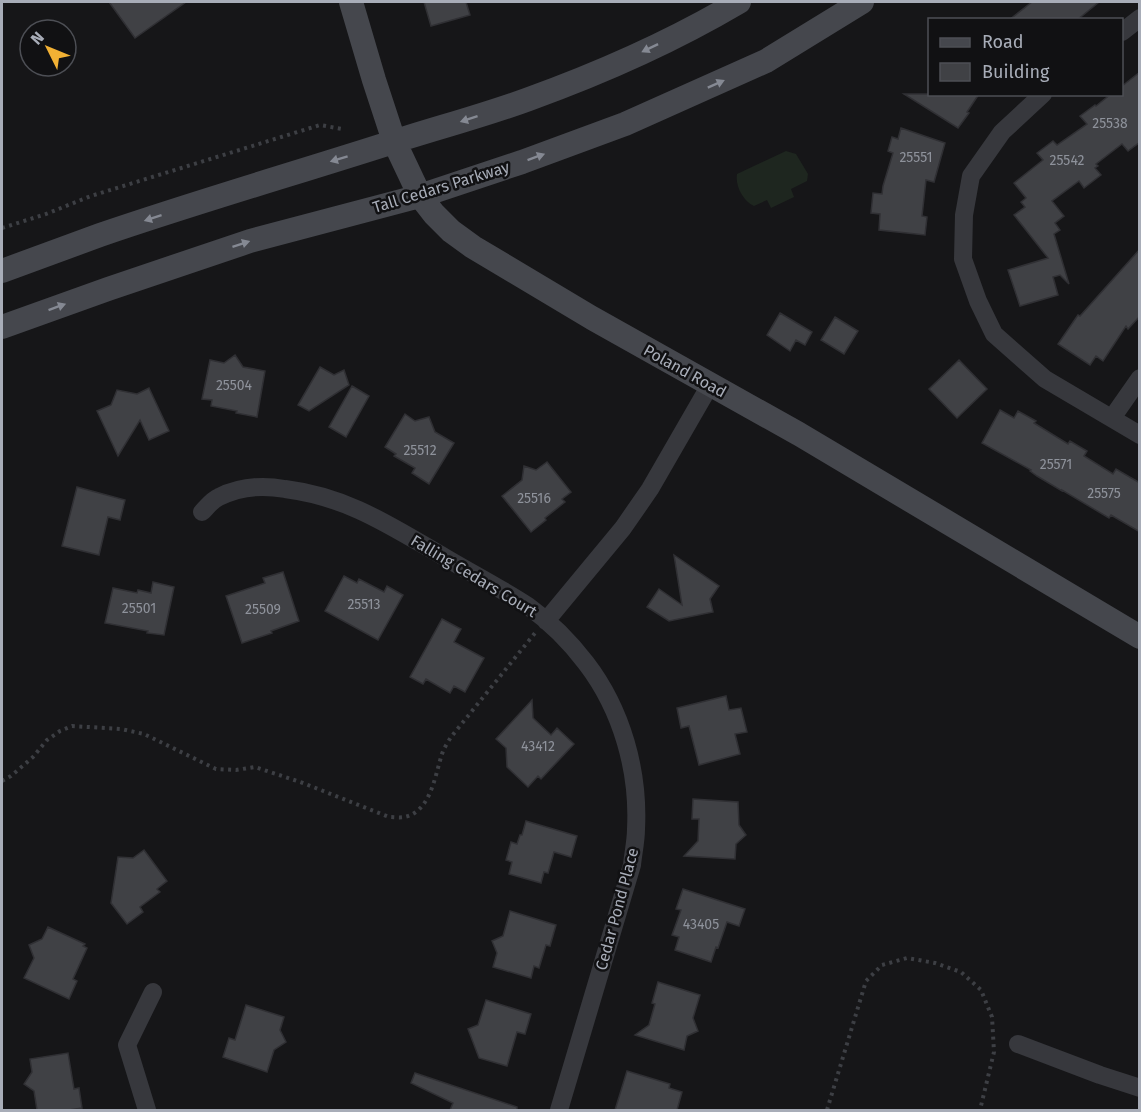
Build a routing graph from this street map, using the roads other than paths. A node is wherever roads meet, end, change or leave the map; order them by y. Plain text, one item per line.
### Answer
1 (351, 2) edge
2 (739, 2) edge
3 (862, 2) edge
4 (1140, 18) edge
5 (1123, 31) edge
6 (1041, 96) edge
7 (394, 141) junction
8 (420, 196) junction
9 (2, 271) edge
10 (2, 327) edge
11 (1140, 378) edge
12 (710, 385) junction
13 (1112, 418) junction
14 (1140, 435) edge
15 (202, 512) dead end
16 (546, 621) junction
17 (1140, 637) edge
18 (153, 992) dead end
19 (1018, 1044) dead end
20 (1140, 1088) edge
21 (147, 1110) edge
22 (559, 1110) edge

1 - 7 main road, Poland Road
2 -> 7 main road
8 -> 3 main road, Tall Cedars Parkway
4 - 5 street
6 - 13 street
7 - 8 main road, Poland Road
7 -> 9 main road
10 -> 8 main road, Tall Cedars Parkway
8 - 12 main road, Poland Road
11 - 13 street
12 - 16 street, Falling Cedars Court
12 - 17 main road, Poland Road
13 - 14 street
15 - 16 street, Falling Cedars Court
16 - 22 street, Cedar Pond Place
18 - 21 street
19 - 20 street

